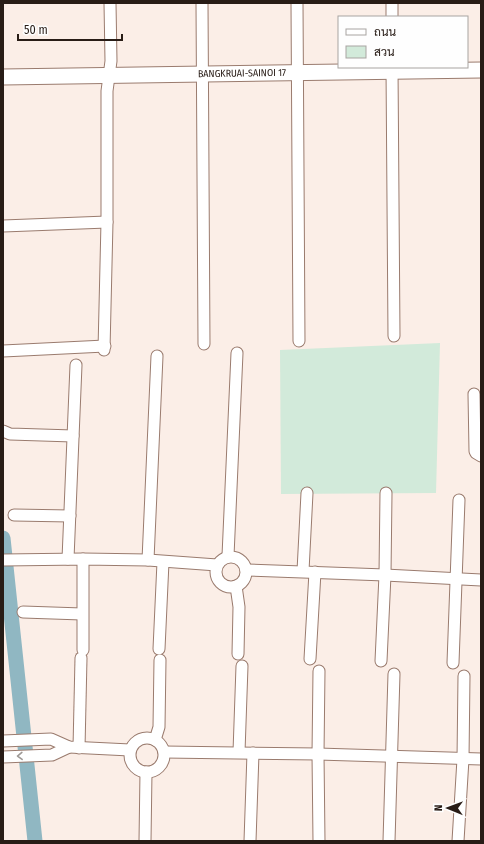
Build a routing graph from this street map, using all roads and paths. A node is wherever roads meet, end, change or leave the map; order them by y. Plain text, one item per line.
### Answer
1 (110, 3) edge
2 (202, 3) edge
3 (297, 3) edge
4 (392, 3) edge
5 (392, 16) edge
6 (392, 69) edge
7 (481, 70) edge
8 (298, 72) junction
9 (202, 74) junction
10 (109, 76) junction
11 (3, 77) edge
12 (107, 222) junction
13 (3, 226) edge
14 (394, 336) dead end
15 (299, 341) dead end
16 (204, 344) dead end
17 (3, 351) edge
18 (237, 353) dead end
19 (157, 356) dead end
20 (76, 366) dead end
21 (474, 394) dead end
22 (3, 431) edge
23 (73, 436) junction
24 (481, 456) edge
25 (307, 493) dead end
26 (386, 493) dead end
27 (459, 500) dead end
28 (14, 515) dead end
29 (70, 516) junction
30 (228, 556) junction
31 (68, 559) junction
32 (83, 559) junction
33 (7, 560) edge
34 (148, 560) junction
35 (163, 562) junction
36 (217, 565) junction
37 (246, 570) junction
38 (303, 571) junction
39 (314, 572) junction
40 (385, 574) junction
41 (455, 579) junction
42 (481, 580) edge
43 (236, 586) junction
44 (24, 612) dead end
45 (82, 614) junction
46 (238, 654) dead end
47 (310, 659) dead end
48 (381, 661) dead end
49 (453, 663) dead end
50 (242, 666) dead end
51 (320, 672) dead end
52 (394, 674) dead end
53 (464, 676) dead end
54 (155, 740) junction
55 (3, 741) edge
56 (74, 748) junction
57 (130, 750) junction
58 (164, 752) junction
59 (239, 752) junction
60 (253, 753) junction
61 (318, 754) junction
62 (391, 756) junction
63 (3, 757) edge
64 (462, 759) junction
65 (481, 759) edge
66 (146, 772) junction
67 (145, 841) edge
68 (250, 841) edge
69 (319, 841) edge
70 (389, 841) edge
71 (458, 841) edge

1 - 10 street
2 - 9 street
3 - 8 street
4 - 5 street
6 - 7 street, BANGKRUAI-SAINOI 17
6 - 8 street, BANGKRUAI-SAINOI 17
6 - 14 street
8 - 9 street, BANGKRUAI-SAINOI 17
8 - 15 street
9 - 10 street, BANGKRUAI-SAINOI 17
9 - 16 street
10 - 11 street, BANGKRUAI-SAINOI 17
10 - 12 street
12 - 13 street
12 - 17 street
18 - 30 street
19 - 34 street
20 - 23 street
21 - 24 street
22 - 23 street
23 - 29 street
25 - 38 street
26 - 40 street
27 - 41 street
28 - 29 street
29 - 31 street
30 - 36 street
30 - 37 street
31 - 32 street
31 - 33 street
32 - 34 street
32 - 45 street
34 - 35 street
35 - 36 street
35 - 54 street
36 - 43 street
37 - 38 street
37 - 43 street
38 - 39 street
39 - 40 street
39 - 47 street
40 - 41 street
40 - 48 street
41 - 42 street
41 - 49 street
43 - 46 street
44 - 45 street
45 - 56 street
50 - 59 street
51 - 61 street
52 - 62 street
53 - 64 street
54 - 57 street
54 - 58 street
55 - 56 street
56 - 57 street
56 -> 63 street
57 - 66 street
58 - 59 street
58 - 66 street
59 - 60 street
60 - 61 street
60 - 68 street
61 - 62 street
61 - 69 street
62 - 64 street
62 - 70 street
64 - 65 street
64 - 71 street
66 - 67 street

